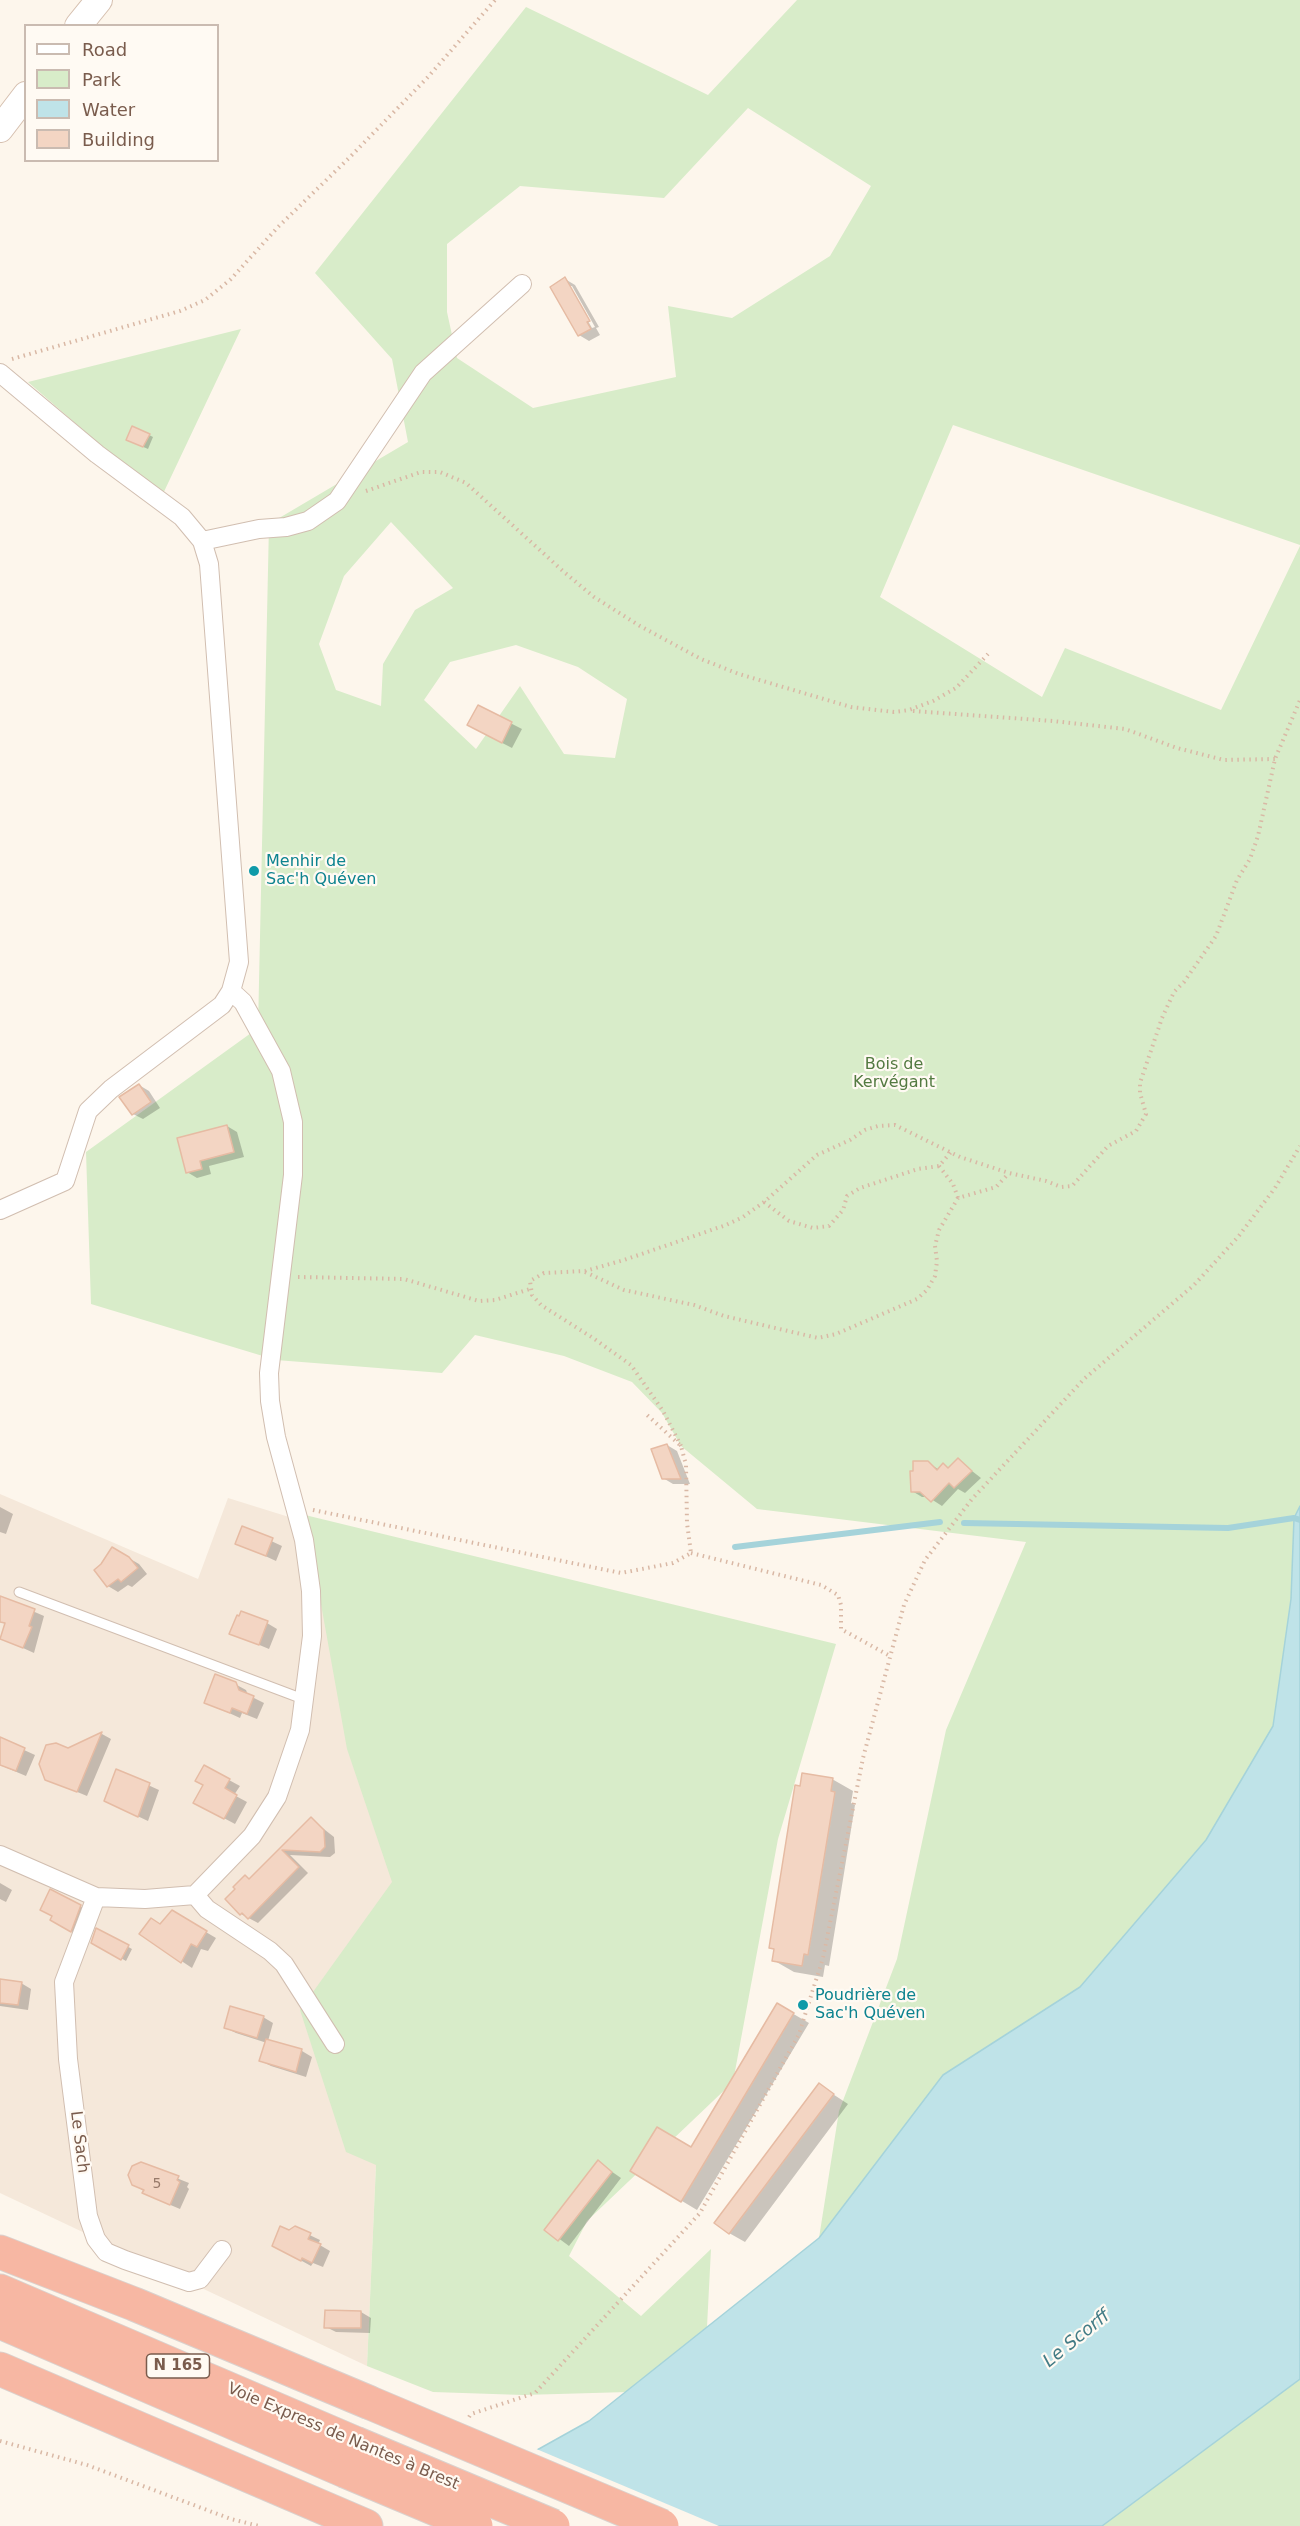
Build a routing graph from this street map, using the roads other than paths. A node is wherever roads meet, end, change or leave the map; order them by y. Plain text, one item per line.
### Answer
1 (99, 0) edge
2 (80, 24) edge
3 (24, 98) edge
4 (0, 129) edge
5 (522, 284) dead end
6 (5, 366) edge
7 (202, 541) junction
8 (231, 991) junction
9 (0, 1210) edge
10 (18, 1592) dead end
11 (303, 1699) junction
12 (0, 1855) edge
13 (195, 1895) junction
14 (96, 1897) junction
15 (335, 2044) dead end
16 (222, 2250) dead end
17 (0, 2252) edge
18 (0, 2291) edge
19 (0, 2322) edge
20 (0, 2369) edge
21 (350, 2457) junction
22 (366, 2526) edge
23 (476, 2526) edge
24 (553, 2526) edge
25 (662, 2526) edge

1 - 2 street
3 - 4 street
5 - 7 street
6 - 7 street
7 - 8 street
8 - 9 street
8 - 11 street
10 - 11 lane
11 - 13 street
12 - 14 street
13 - 14 street
13 - 15 street
14 - 16 street, Le Sach
17 - 25 highway, bridge
18 - 21 highway, Voie Express de Nantes à Brest / N 165
19 - 21 highway, Voie Express de Nantes à Brest / N 165
20 - 22 highway
21 - 23 highway, Voie Express de Nantes à Brest / N 165, bridge
21 - 24 highway, Voie Express de Nantes à Brest / N 165, bridge

